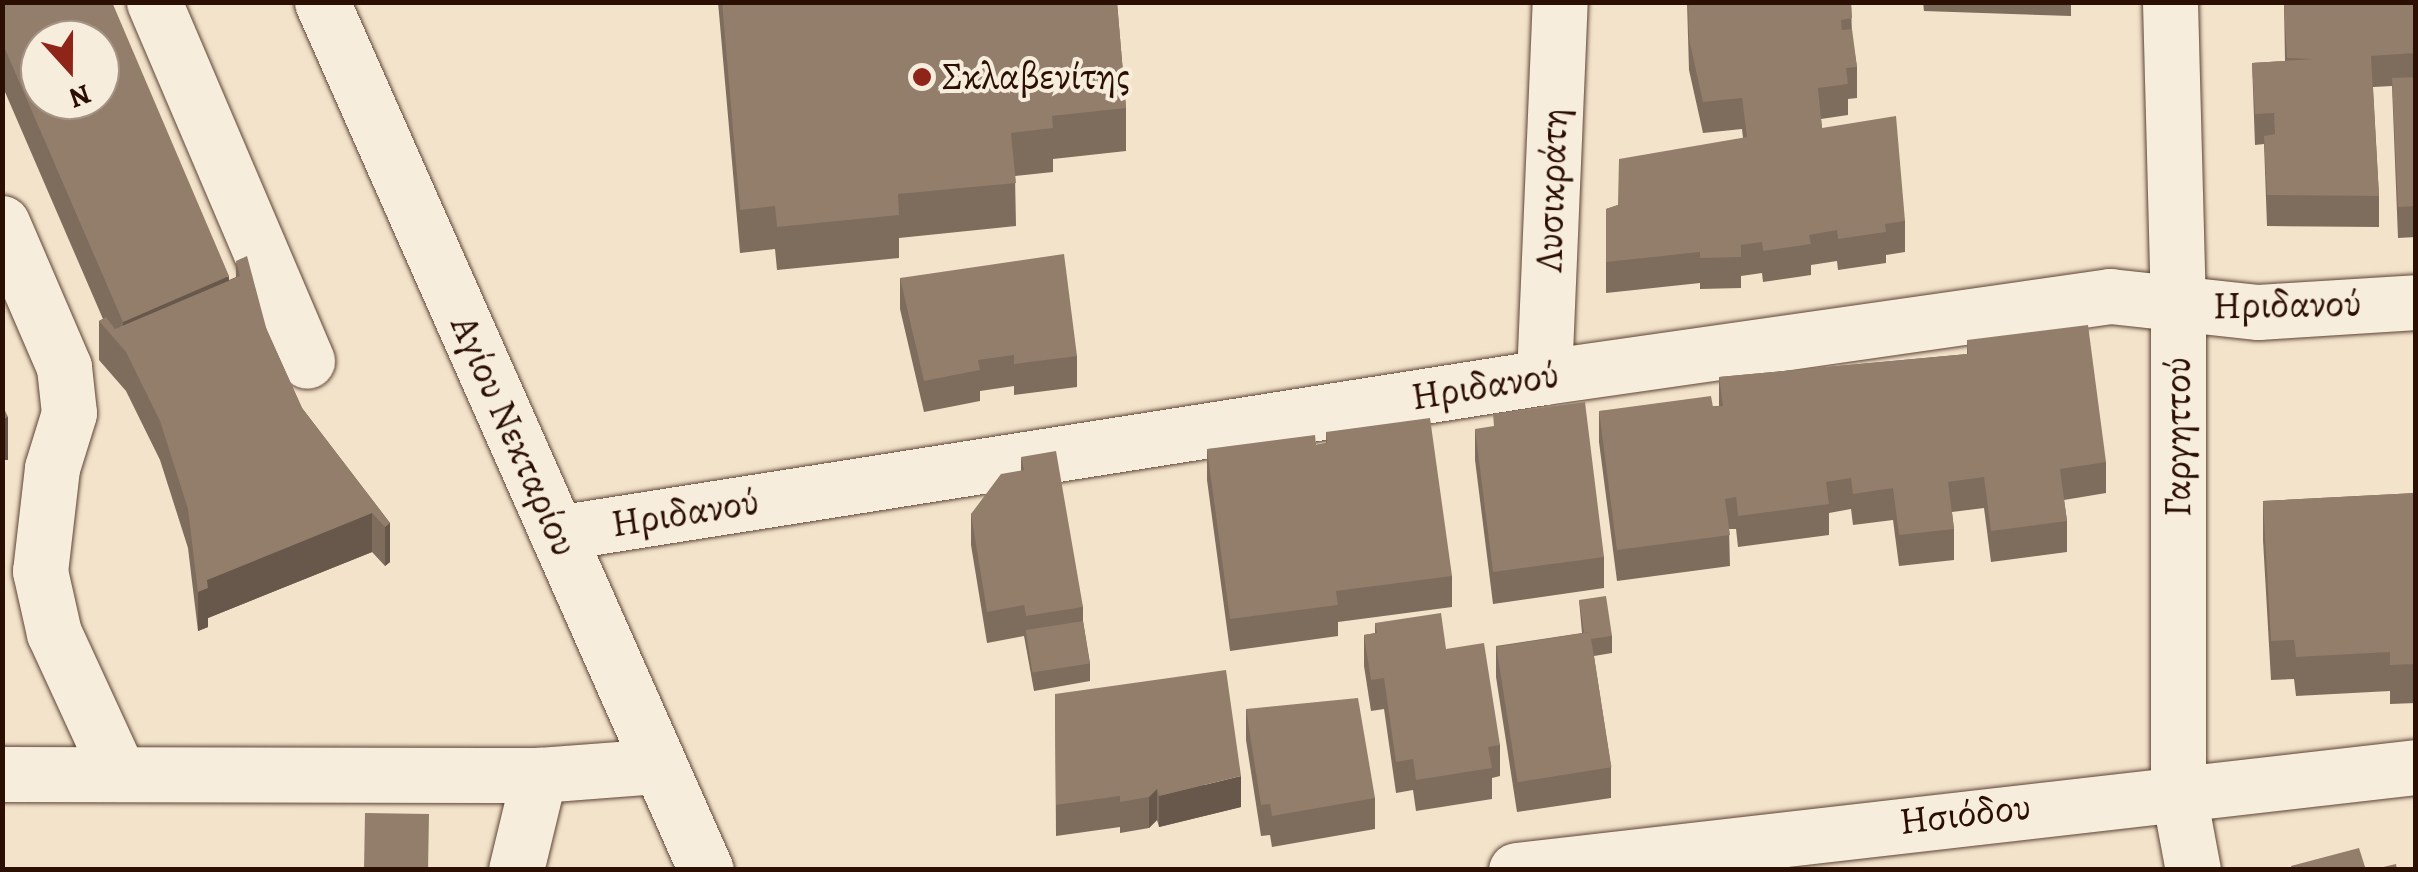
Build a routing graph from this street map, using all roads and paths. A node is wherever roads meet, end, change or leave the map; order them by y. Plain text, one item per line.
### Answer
1 (154, 2) edge
2 (322, 2) edge
3 (1560, 2) edge
4 (2170, 2) edge
5 (2, 223) edge
6 (2416, 302) edge
7 (2178, 304) junction
8 (307, 362) dead end
9 (1544, 376) junction
10 (558, 533) junction
11 (660, 766) junction
12 (2416, 767) edge
13 (2, 774) edge
14 (119, 774) junction
15 (539, 775) junction
16 (2178, 790) junction
17 (516, 869) edge
18 (706, 870) edge
19 (1516, 870) edge
20 (2193, 870) edge

1 - 8 street
2 - 10 street, Αγίου Νεκταρίου
3 - 9 street, Λυσικράτη
4 - 7 street, Γαργηττού
5 - 14 street
6 - 7 street, Ηριδανού
7 - 9 street, Ηριδανού
7 - 16 street, Γαργηττού
9 - 10 street, Ηριδανού
10 - 11 street, Αγίου Νεκταρίου
11 - 15 street
11 - 18 street, Αγίου Νεκταρίου
12 - 16 street, Ησιόδου
13 - 14 street
14 - 15 street
15 - 17 street
16 - 19 street, Ησιόδου
16 - 20 street, Γαργηττού

